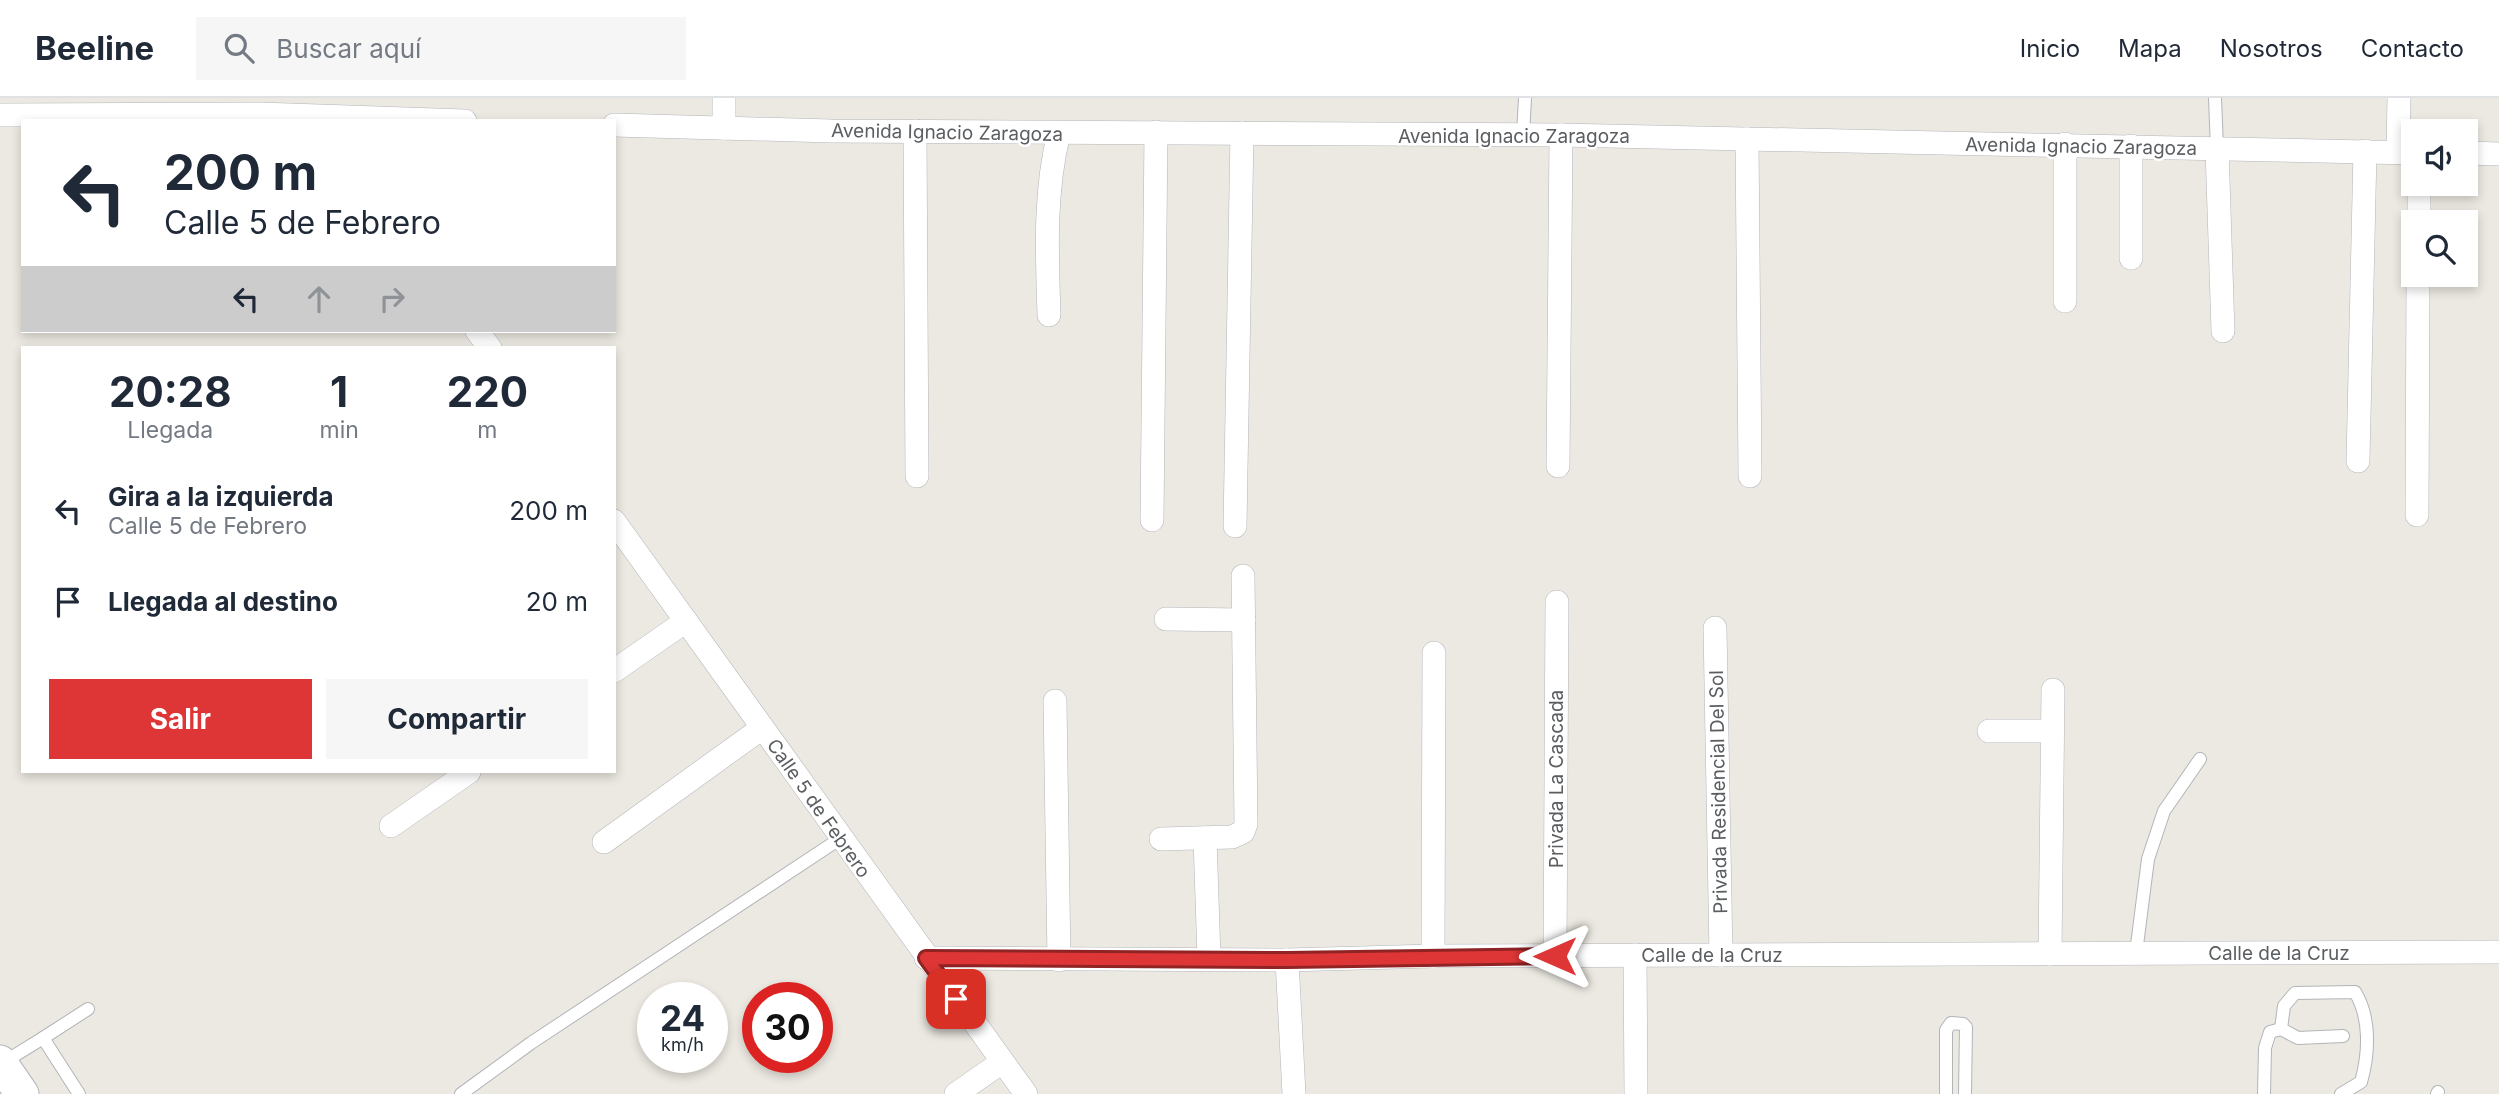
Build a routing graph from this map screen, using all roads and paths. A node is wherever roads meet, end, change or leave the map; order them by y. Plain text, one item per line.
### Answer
1 (724, 98) edge
2 (1524, 98) edge
3 (2215, 98) edge
4 (2399, 98) edge
5 (260, 106) edge
6 (328, 111) edge
7 (0, 115) edge
8 (438, 119) edge
9 (2402, 119) edge
10 (616, 125) edge
11 (724, 128) junction
12 (915, 131) junction
13 (1156, 132) junction
14 (1059, 133) junction
15 (1242, 133) junction
16 (1523, 135) junction
17 (1561, 135) junction
18 (1747, 139) junction
19 (2065, 144) junction
20 (2131, 146) junction
21 (2217, 149) junction
22 (2365, 151) junction
23 (2401, 153) edge
24 (2478, 153) edge
25 (2499, 154) edge
26 (2131, 258) dead end
27 (2418, 287) edge
28 (2065, 301) dead end
29 (1049, 315) dead end
30 (2223, 331) dead end
31 (2358, 461) dead end
32 (1558, 466) dead end
33 (917, 476) dead end
34 (1750, 476) dead end
35 (2417, 515) dead end
36 (1152, 520) dead end
37 (616, 524) edge
38 (1235, 526) dead end
39 (1243, 576) dead end
40 (1558, 601) dead end
41 (1166, 619) dead end
42 (1244, 620) junction
43 (686, 621) junction
44 (1715, 628) dead end
45 (1434, 653) dead end
46 (616, 670) edge
47 (2053, 690) dead end
48 (1055, 701) dead end
49 (762, 727) junction
50 (1989, 731) dead end
51 (2052, 731) junction
52 (2200, 759) dead end
53 (468, 773) edge
54 (391, 826) dead end
55 (841, 838) junction
56 (1205, 838) junction
57 (1161, 839) dead end
58 (604, 842) dead end
59 (2499, 952) edge
60 (2136, 953) junction
61 (2050, 954) junction
62 (1635, 955) junction
63 (1721, 955) junction
64 (1433, 956) junction
65 (1555, 956) junction
66 (926, 958) junction
67 (1209, 958) junction
68 (1059, 960) junction
69 (1287, 960) junction
70 (88, 1009) dead end
71 (2281, 1029) junction
72 (2343, 1036) dead end
73 (43, 1038) junction
74 (1002, 1062) junction
75 (1, 1063) edge
76 (22, 1094) edge
77 (79, 1094) edge
78 (461, 1094) edge
79 (956, 1094) edge
80 (1026, 1094) edge
81 (1294, 1094) edge
82 (1636, 1094) edge
83 (1946, 1094) edge
84 (1965, 1094) edge
85 (2264, 1094) edge
86 (2341, 1094) edge

1 - 11 street
2 - 16 lane
3 - 21 lane
4 - 9 street
5 - 6 street
5 - 7 street
6 - 8 street
10 - 11 street, Avenida Ignacio Zaragoza
11 - 12 street, Avenida Ignacio Zaragoza
12 - 14 street, Avenida Ignacio Zaragoza
12 - 33 street
13 - 14 street, Avenida Ignacio Zaragoza
13 - 15 street, Avenida Ignacio Zaragoza
13 - 36 street
14 - 29 street
15 - 16 street, Avenida Ignacio Zaragoza
15 - 38 street
16 - 17 street, Avenida Ignacio Zaragoza
17 - 18 street, Avenida Ignacio Zaragoza
17 - 32 street
18 - 19 street, Avenida Ignacio Zaragoza
18 - 34 street
19 - 20 street, Avenida Ignacio Zaragoza
19 - 28 street
20 - 21 street, Avenida Ignacio Zaragoza
20 - 26 street
21 - 22 street, Avenida Ignacio Zaragoza
21 - 30 street
22 - 23 street, Avenida Ignacio Zaragoza
22 - 31 street
24 - 25 street
27 - 35 street
37 - 43 street, Calle 5 de Febrero
39 - 42 street
40 - 65 street, Privada La Cascada
41 - 42 street
42 - 56 street
43 - 46 street
43 - 49 street, Calle 5 de Febrero
44 - 63 street, Privada Residencial Del Sol
45 - 64 street
47 - 51 street
48 - 68 street
49 - 55 street, Calle 5 de Febrero
49 - 58 street
50 - 51 street
51 - 61 street
52 - 60 lane
53 - 54 street
55 - 66 street, Calle 5 de Febrero
55 - 78 lane
56 - 57 street
56 - 67 street
59 - 60 street, Calle de la Cruz
60 - 61 street, Calle de la Cruz
61 - 63 street, Calle de la Cruz
62 - 63 street, Calle de la Cruz
62 - 65 street, Calle de la Cruz
62 - 82 street
64 - 65 street, Calle de la Cruz
64 - 69 street, Calle de la Cruz
66 - 68 street, Calle de la Cruz
66 - 74 street, Calle 5 de Febrero
67 - 68 street, Calle de la Cruz
67 - 69 street, Calle de la Cruz
69 - 81 street
70 - 73 lane
71 - 72 lane
71 - 85 lane
71 - 86 lane
73 - 75 lane
73 - 77 lane
74 - 79 street
74 - 80 street, Calle 5 de Febrero
75 - 76 main road
83 - 84 lane

